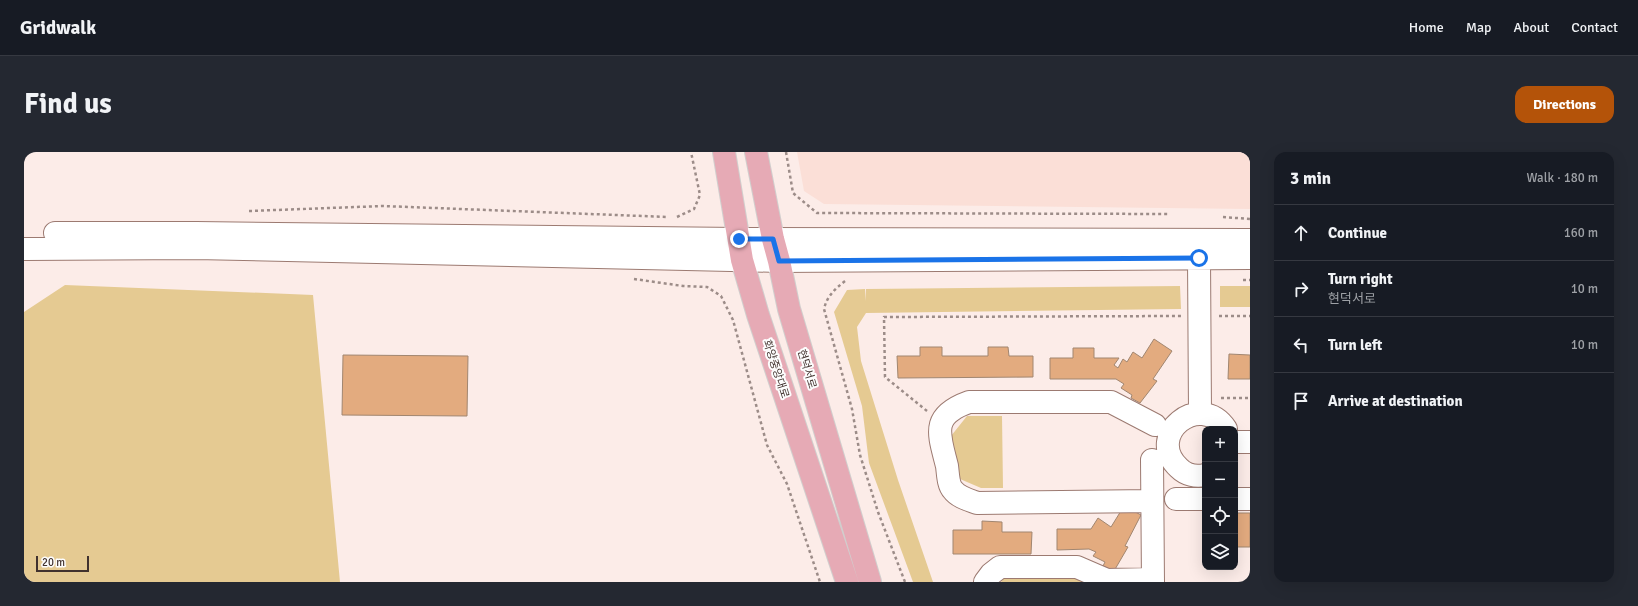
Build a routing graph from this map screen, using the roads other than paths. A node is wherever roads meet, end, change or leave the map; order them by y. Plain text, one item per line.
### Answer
1 (724, 152) edge
2 (756, 152) edge
3 (24, 233) edge
4 (773, 239) junction
5 (1250, 240) edge
6 (24, 249) edge
7 (741, 250) junction
8 (1199, 258) junction
9 (1250, 258) edge
10 (779, 261) junction
11 (1200, 414) junction
12 (1155, 425) dead end
13 (1224, 426) edge
14 (1238, 442) edge
15 (1250, 442) edge
16 (1152, 460) dead end
17 (1202, 475) edge
18 (1176, 499) dead end
19 (1202, 499) edge
20 (1238, 499) edge
21 (1250, 499) edge
22 (1152, 501) junction
23 (1153, 581) edge
24 (847, 582) edge
25 (870, 582) edge
26 (985, 582) edge

1 - 7 main road, 화양중앙대로
2 - 4 main road, 현덕서로
3 - 7 street
4 - 5 street
4 - 7 street
4 - 10 main road, 현덕서로
6 - 7 street
7 - 10 street
7 - 24 main road, 화양중앙대로
8 - 9 street
8 - 10 street
8 - 11 street
10 - 25 main road, 현덕서로
11 - 13 street
11 - 17 street
12 - 22 street
14 - 15 street
16 - 22 street
18 - 19 street
20 - 21 street
22 - 23 street
23 - 26 street

